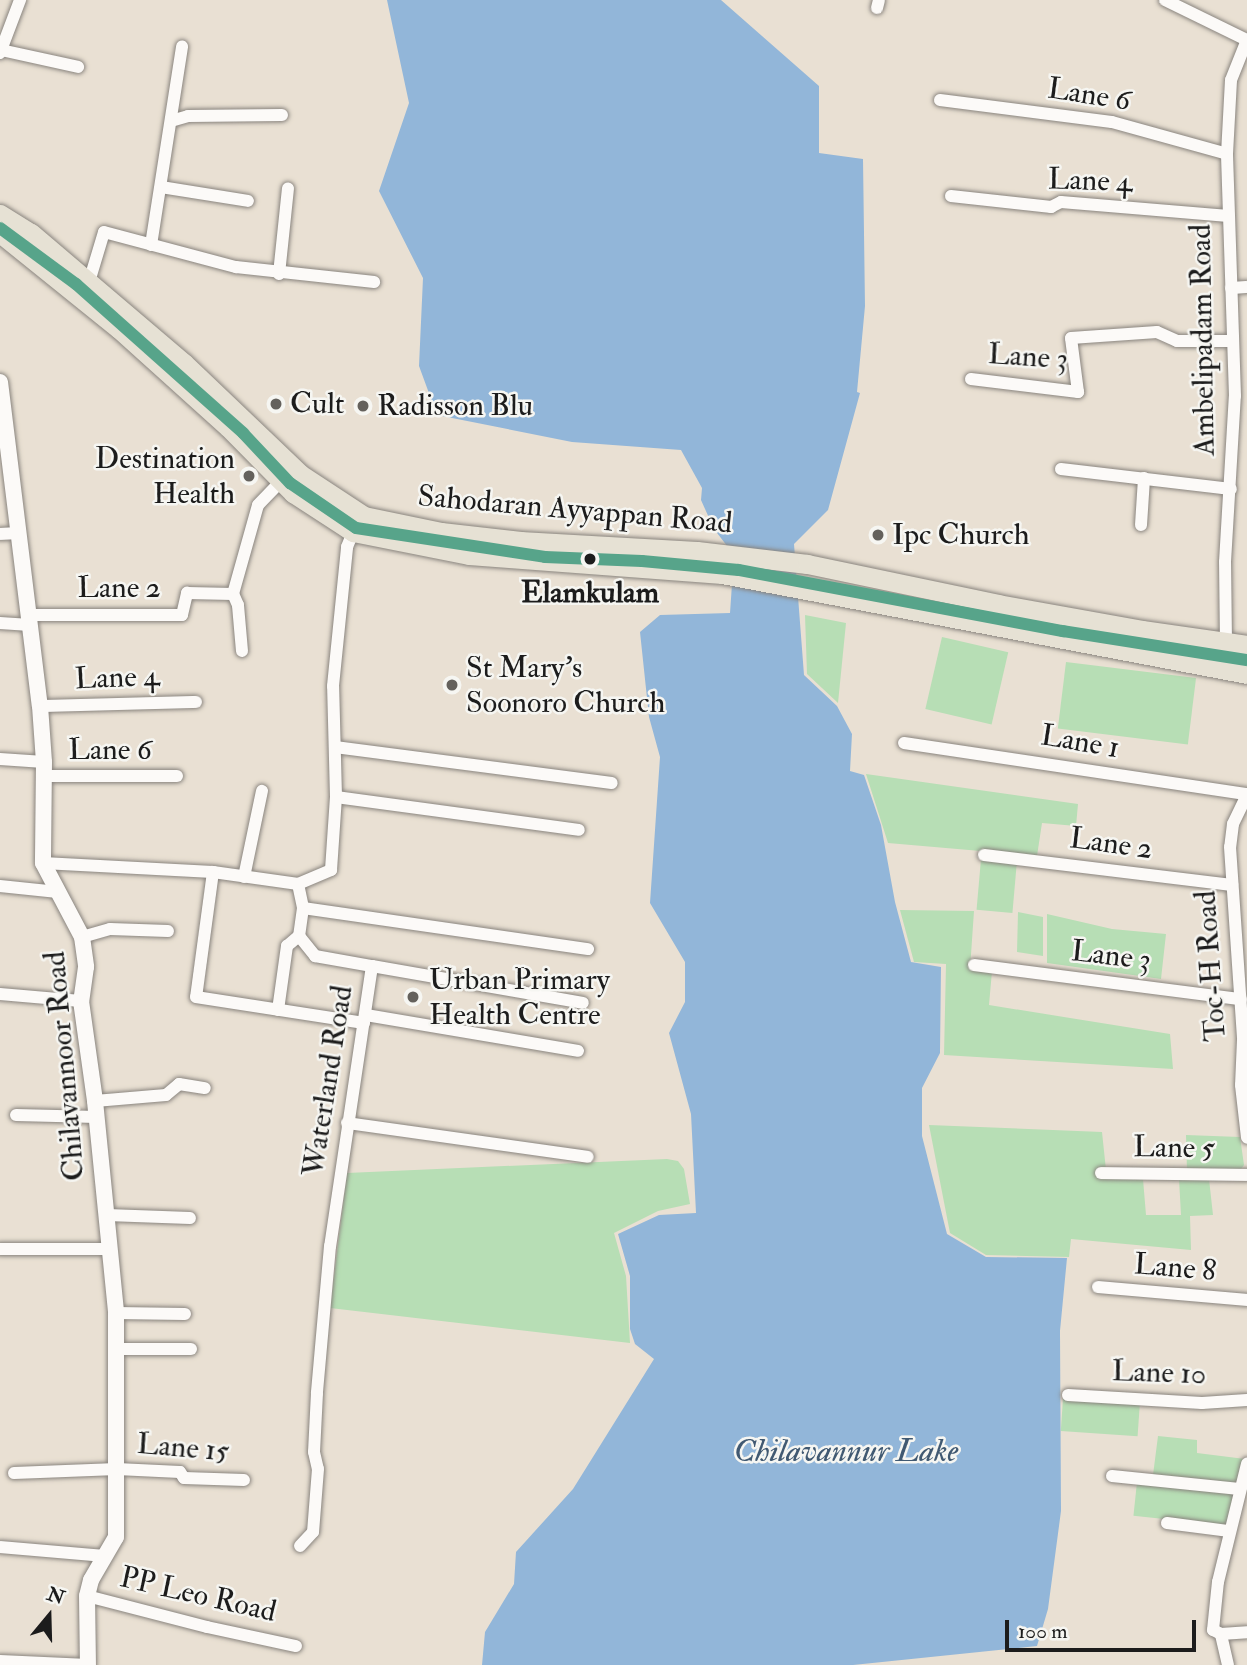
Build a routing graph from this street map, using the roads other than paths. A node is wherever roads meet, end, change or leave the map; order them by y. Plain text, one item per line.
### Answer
1 (20, 0) edge
2 (1165, 0) edge
3 (1247, 40) edge
4 (182, 46) dead end
5 (1, 51) edge
6 (78, 67) dead end
7 (940, 100) dead end
8 (282, 115) dead end
9 (171, 121) junction
10 (1227, 154) junction
11 (161, 187) junction
12 (288, 188) dead end
13 (951, 196) dead end
14 (248, 201) dead end
15 (0, 214) edge
16 (1228, 216) junction
17 (0, 233) edge
18 (151, 245) junction
19 (279, 274) junction
20 (89, 282) junction
21 (374, 282) dead end
22 (1247, 286) edge
23 (1231, 288) junction
24 (1233, 341) junction
25 (971, 379) dead end
26 (0, 382) edge
27 (1061, 469) dead end
28 (1144, 478) junction
29 (281, 481) junction
30 (1231, 489) junction
31 (1141, 525) dead end
32 (353, 532) junction
33 (18, 533) junction
34 (0, 534) edge
35 (233, 594) junction
36 (30, 620) junction
37 (0, 623) edge
38 (1128, 628) junction
39 (1226, 642) junction
40 (1247, 645) edge
41 (1125, 650) junction
42 (242, 651) dead end
43 (1247, 674) edge
44 (196, 702) dead end
45 (40, 706) junction
46 (904, 743) dead end
47 (335, 747) junction
48 (0, 759) edge
49 (44, 769) junction
50 (177, 776) dead end
51 (612, 783) dead end
52 (262, 790) dead end
53 (1247, 795) edge
54 (336, 797) junction
55 (579, 830) dead end
56 (984, 855) dead end
57 (43, 863) junction
58 (213, 872) junction
59 (244, 877) junction
60 (298, 884) junction
61 (1231, 885) junction
62 (0, 886) edge
63 (58, 892) junction
64 (303, 908) junction
65 (168, 931) dead end
66 (299, 936) junction
67 (82, 937) junction
68 (588, 949) dead end
69 (974, 965) dead end
70 (372, 966) junction
71 (0, 993) edge
72 (1241, 999) junction
73 (80, 1001) junction
74 (583, 1003) dead end
75 (278, 1010) junction
76 (365, 1019) junction
77 (578, 1051) dead end
78 (205, 1088) dead end
79 (96, 1109) junction
80 (16, 1115) dead end
81 (348, 1123) junction
82 (1247, 1138) edge
83 (588, 1157) dead end
84 (1101, 1174) dead end
85 (1247, 1175) edge
86 (107, 1215) junction
87 (190, 1218) dead end
88 (0, 1250) edge
89 (111, 1250) junction
90 (1098, 1287) dead end
91 (1247, 1300) edge
92 (116, 1313) junction
93 (185, 1314) dead end
94 (117, 1349) junction
95 (191, 1349) dead end
96 (1068, 1395) dead end
97 (1247, 1400) edge
98 (1247, 1464) edge
99 (117, 1469) junction
100 (14, 1473) dead end
101 (1112, 1476) dead end
102 (244, 1480) dead end
103 (1239, 1489) junction
104 (1167, 1523) dead end
105 (1229, 1531) junction
106 (300, 1546) dead end
107 (0, 1547) edge
108 (105, 1556) junction
109 (87, 1596) junction
110 (1247, 1632) edge
111 (1222, 1634) junction
112 (296, 1646) dead end
113 (0, 1661) edge
114 (88, 1665) edge
115 (1228, 1665) edge

1 - 5 street
2 - 3 street
3 - 10 street, Ambelipadam Road
4 - 9 street
5 - 6 street
7 - 10 street, Lane 6
8 - 9 street
9 - 11 street
10 - 16 street, Ambelipadam Road
11 - 14 street
11 - 18 street
12 - 19 street
13 - 16 street, Lane 4
15 - 20 main road, Sahodaran Ayyappan Road
16 - 23 street, Ambelipadam Road
17 - 29 main road, Sahodaran Ayyappan Road
18 - 19 street
18 - 20 street
19 - 21 street
20 - 38 main road, Sahodaran Ayyappan Road
22 - 23 street
23 - 24 street, Ambelipadam Road
24 - 25 street, Lane 3
24 - 30 street, Ambelipadam Road
26 - 33 street, Chilavannoor Road
27 - 28 street
28 - 30 street
28 - 31 street
29 - 32 main road, Sahodaran Ayyappan Road
29 - 35 street
30 - 39 street, Ambelipadam Road
32 - 41 main road, Sahodaran Ayyappan Road
32 - 47 street
33 - 34 street
33 - 36 street, Chilavannoor Road
35 - 36 street, Lane 2
35 - 42 street
36 - 37 street
36 - 45 street, Chilavannoor Road
38 - 39 main road, Sahodaran Ayyappan Road
38 - 41 main road
39 - 40 main road, Sahodaran Ayyappan Road
41 - 43 main road, Sahodaran Ayyappan Road
44 - 45 street, Lane 4
45 - 49 street, Chilavannoor Road
46 - 53 street, Lane 1
47 - 51 street
47 - 54 street
48 - 49 street
49 - 50 street, Lane 6
49 - 57 street, Chilavannoor Road
52 - 59 street
53 - 61 street, Toc-H Road
54 - 55 street
54 - 60 street
56 - 61 street, Lane 2
57 - 58 street
57 - 63 street, Chilavannoor Road
58 - 59 street
58 - 75 street
59 - 60 street
60 - 64 street
61 - 72 street, Toc-H Road
62 - 63 street
63 - 67 street, Chilavannoor Road
64 - 66 street
64 - 68 street
65 - 67 street
66 - 70 street, Waterland Road
66 - 75 street
67 - 73 street, Chilavannoor Road
69 - 72 street, Lane 3
70 - 74 street
70 - 76 street, Waterland Road
71 - 73 street
72 - 82 street, Toc-H Road
73 - 79 street, Chilavannoor Road
75 - 76 street
76 - 77 street
76 - 81 street, Waterland Road
78 - 79 street
79 - 80 street
79 - 86 street, Chilavannoor Road
81 - 83 street
81 - 106 street, Waterland Road
84 - 85 street, Lane 5
86 - 87 street
86 - 89 street, Chilavannoor Road
88 - 89 street
89 - 92 street, Chilavannoor Road
90 - 91 street, Lane 8
92 - 93 street
92 - 94 street, Chilavannoor Road
94 - 95 street
94 - 99 street, Chilavannoor Road
96 - 97 street, Lane 10
98 - 103 street
99 - 100 street, Lane 15
99 - 102 street, Lane 15
99 - 108 street, Chilavannoor Road
101 - 103 street
103 - 105 street
104 - 105 street
105 - 111 street
107 - 108 street
108 - 109 street, Chilavannoor Road
109 - 112 street, PP Leo Road
109 - 114 street, Chilavannoor Road
110 - 111 street
111 - 115 street
113 - 114 street

